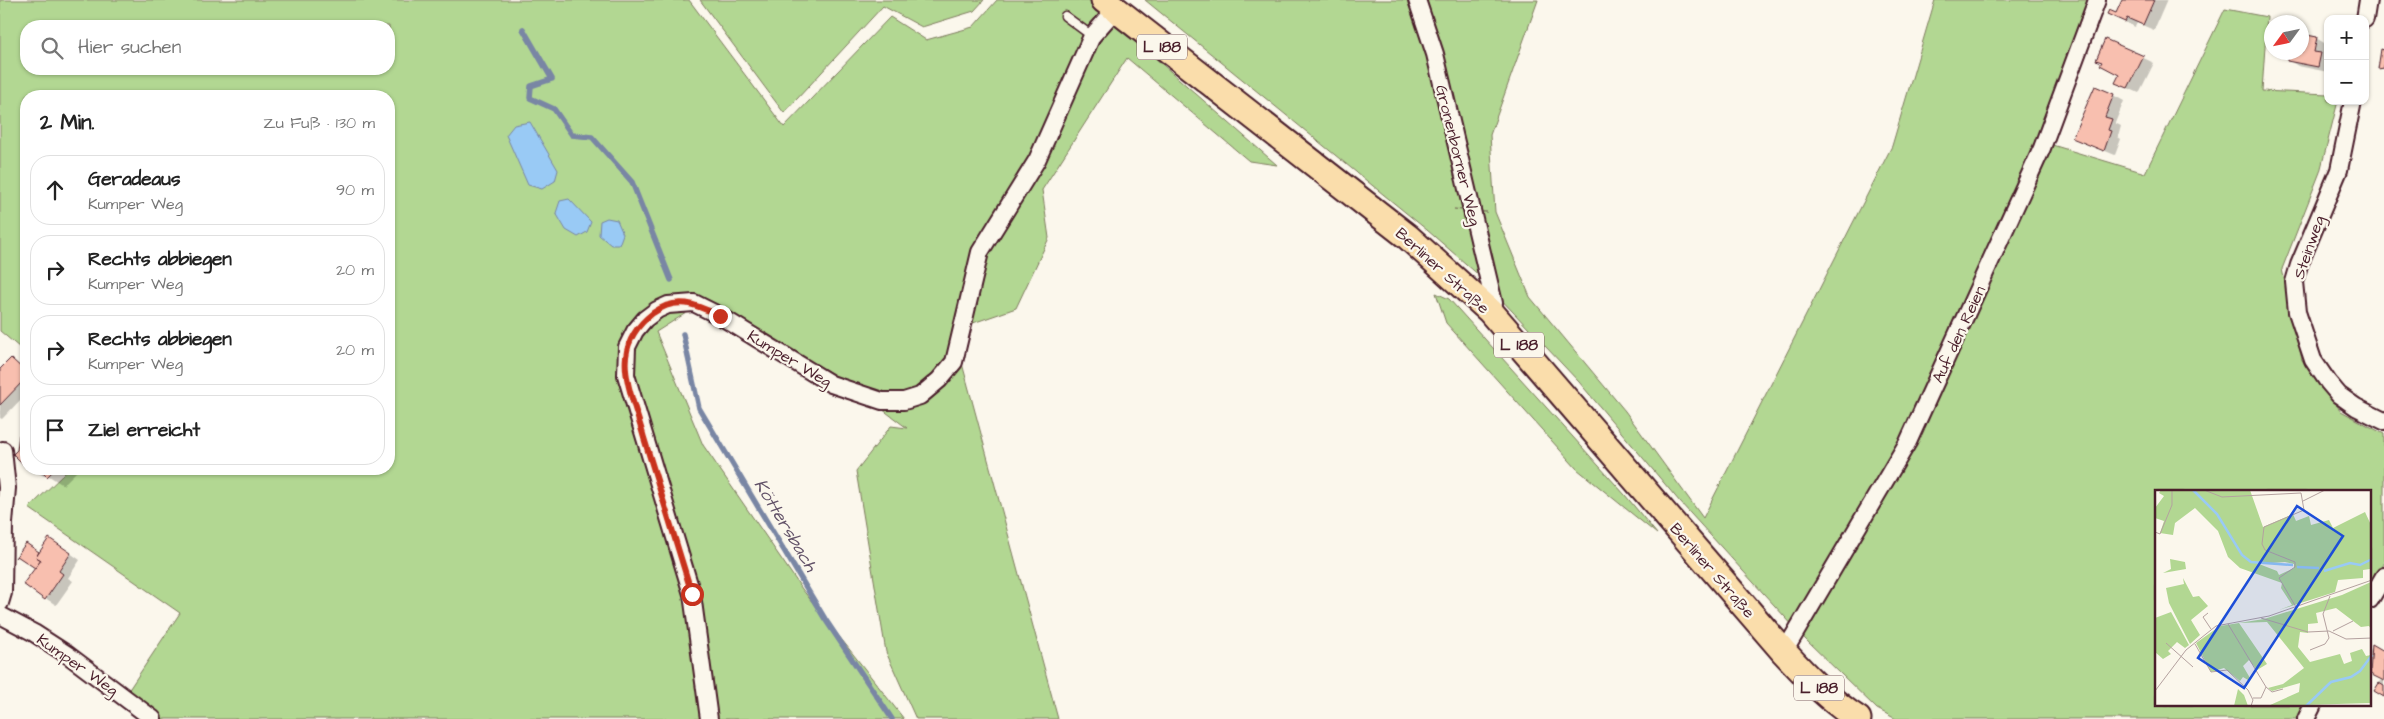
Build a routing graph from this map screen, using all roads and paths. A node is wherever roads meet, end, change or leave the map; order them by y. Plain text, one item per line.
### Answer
1 (1416, 0) edge
2 (2097, 0) edge
3 (2368, 0) edge
4 (1110, 5) edge
5 (2366, 15) edge
6 (1065, 16) dead end
7 (1092, 36) junction
8 (2353, 105) edge
9 (1490, 311) junction
10 (2384, 421) edge
11 (3, 450) dead end
12 (2384, 576) edge
13 (2372, 597) edge
14 (0, 603) edge
15 (0, 615) edge
16 (1784, 652) junction
17 (2312, 706) edge
18 (153, 719) edge
19 (709, 719) edge
20 (1858, 719) edge
21 (2306, 719) edge

1 - 9 street, Gronenborner Weg
2 - 16 street, Auf den Reien
3 - 5 street
4 - 7 street, Kumper Weg
4 - 9 main road, Berliner Straße / L 188
6 - 7 lane
7 - 19 street, Kumper Weg
8 - 10 street, Steinweg
9 - 16 main road, Berliner Straße / L 188
11 - 14 street
12 - 13 street
15 - 18 street, Kumper Weg
16 - 20 main road, Berliner Straße / L 188
17 - 21 street

